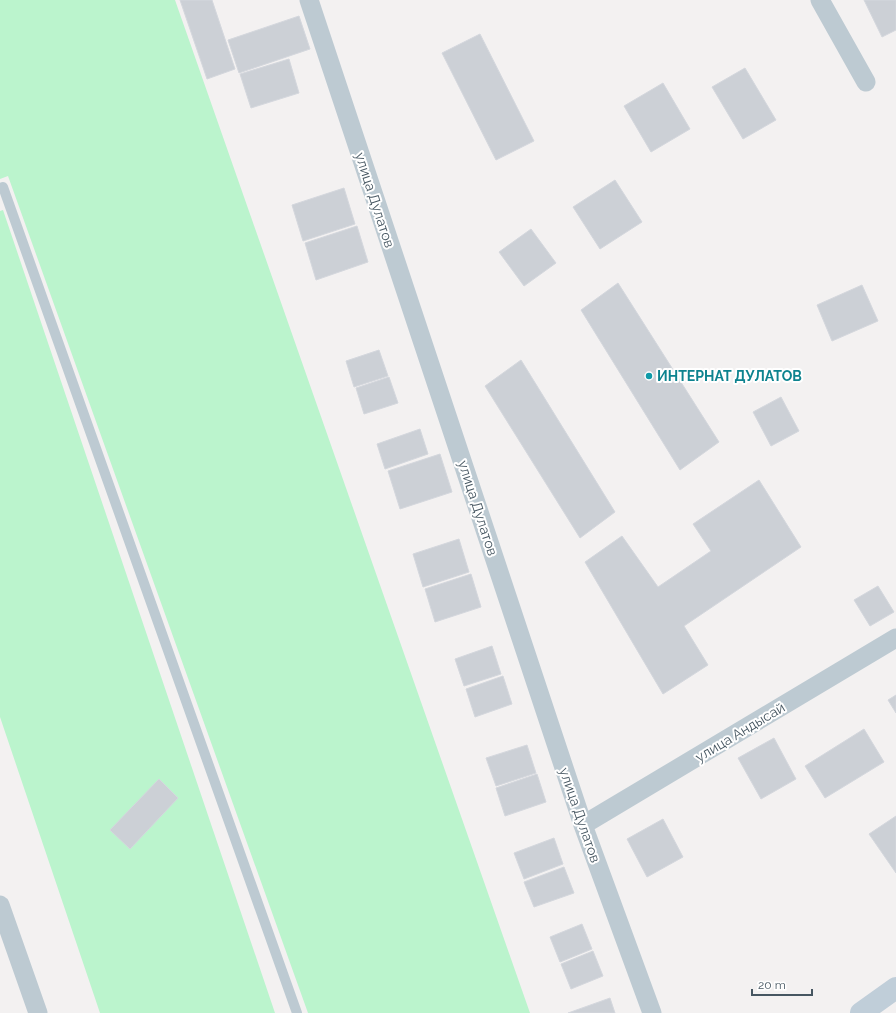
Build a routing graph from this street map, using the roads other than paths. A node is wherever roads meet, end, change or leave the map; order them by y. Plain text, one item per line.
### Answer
1 (309, 0) edge
2 (820, 0) edge
3 (866, 82) dead end
4 (0, 188) edge
5 (896, 638) edge
6 (583, 825) junction
7 (0, 905) edge
8 (896, 988) edge
9 (38, 1013) edge
10 (297, 1013) edge
11 (652, 1013) edge
12 (861, 1013) edge

1 - 6 street, улица Дулатов
2 - 3 street
4 - 10 lane
5 - 6 street, улица Андысай
6 - 11 street, улица Дулатов
7 - 9 street
8 - 12 street

